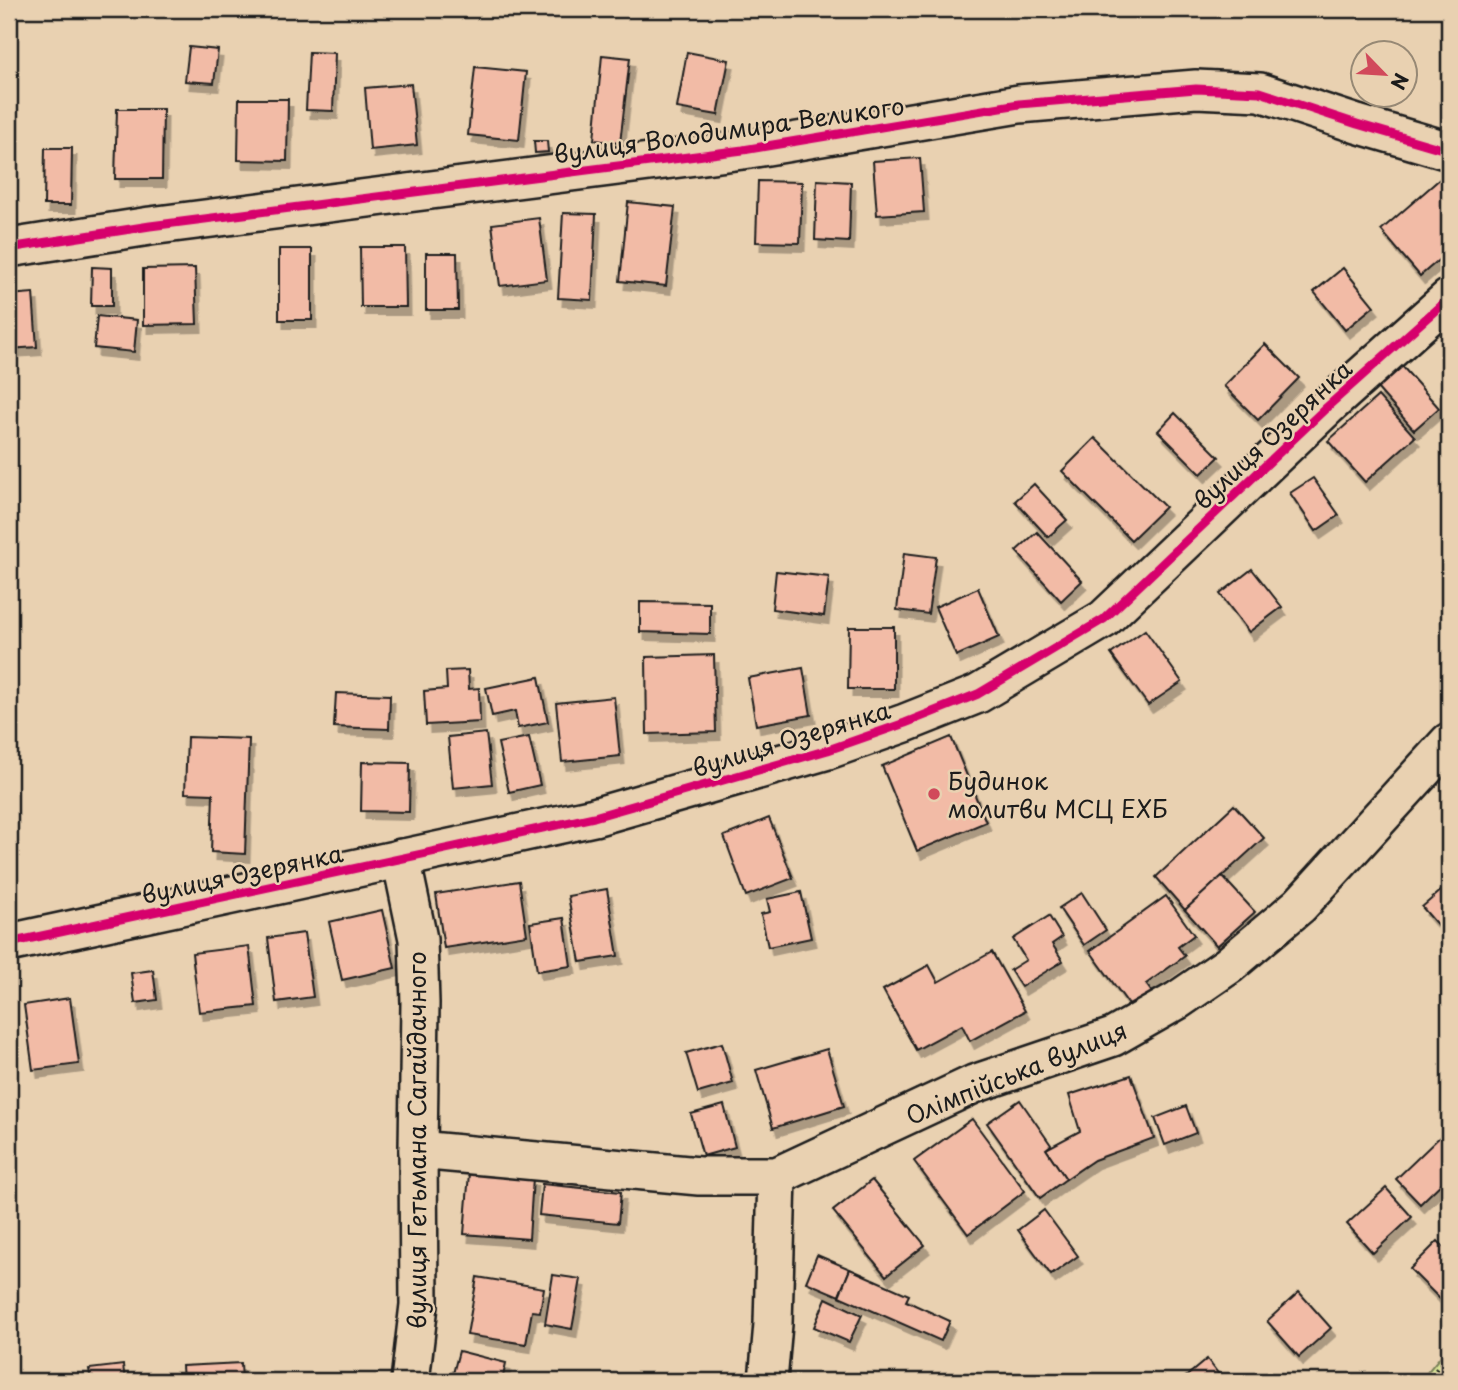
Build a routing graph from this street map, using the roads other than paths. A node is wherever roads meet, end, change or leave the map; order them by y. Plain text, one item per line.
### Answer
1 (1449, 150) edge
2 (9, 248) edge
3 (1449, 298) edge
4 (1449, 742) edge
5 (401, 858) junction
6 (9, 943) edge
7 (418, 1150) junction
8 (777, 1176) junction
9 (410, 1381) edge
10 (768, 1381) edge

1 - 2 street, вулиця Володимира Великого
3 - 5 street, вулиця Озерянка
4 - 8 street, Олімпійська вулиця
5 - 6 street, вулиця Озерянка
5 - 7 street, вулиця Гетьмана Сагайдачного
7 - 8 street, Олімпійська вулиця
7 - 9 street, вулиця Гетьмана Сагайдачного
8 - 10 street

